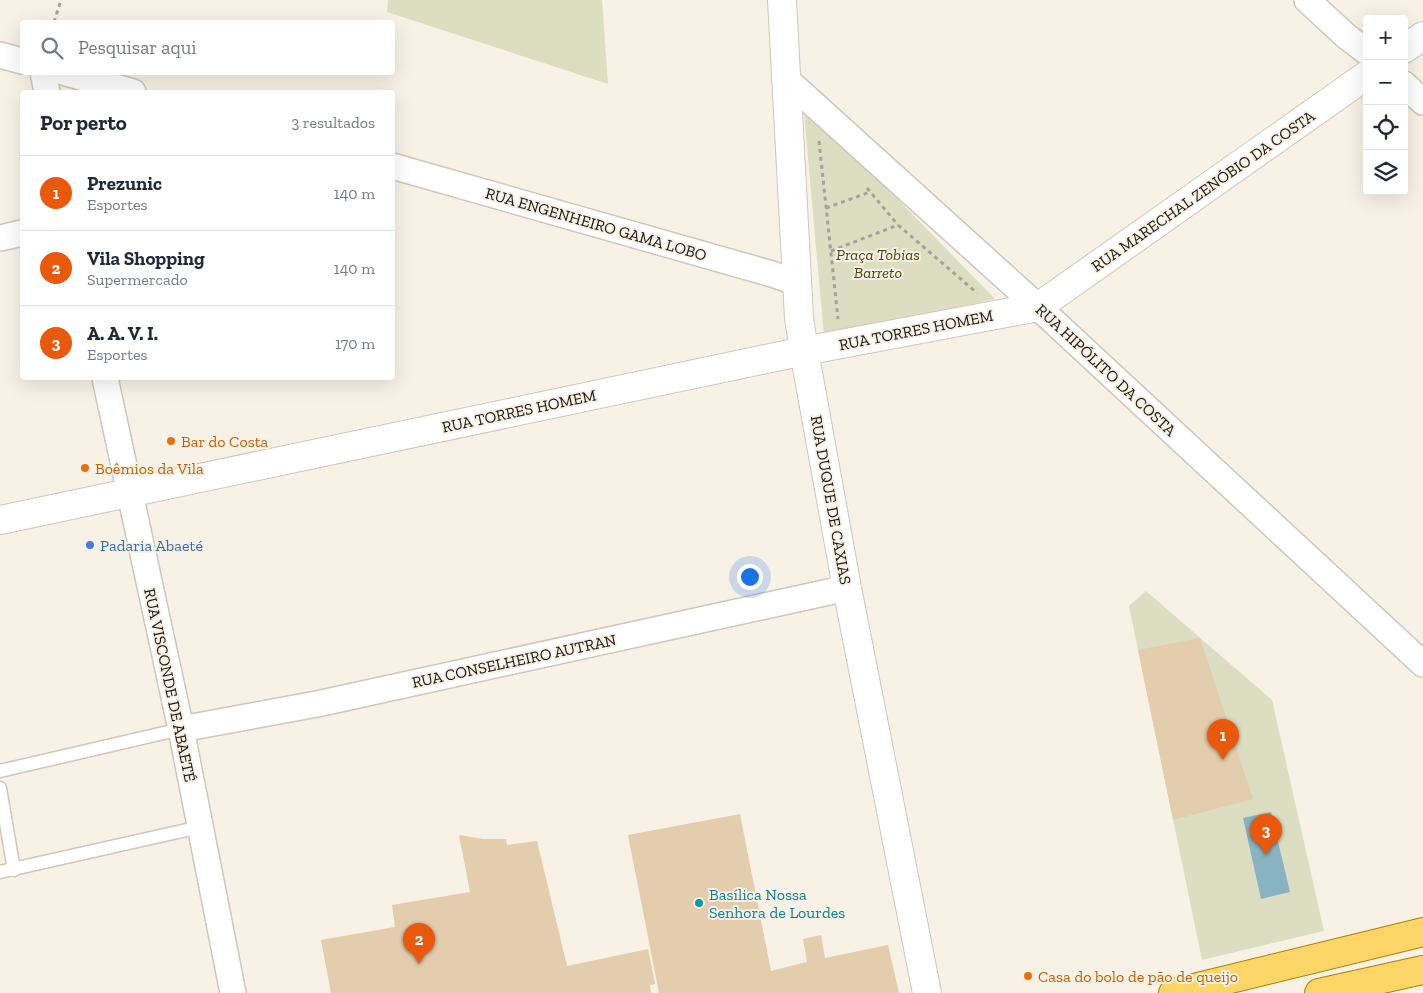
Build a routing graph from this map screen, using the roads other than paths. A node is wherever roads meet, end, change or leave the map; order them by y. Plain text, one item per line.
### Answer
1 (782, 0) edge
2 (1307, 0) edge
3 (1423, 36) edge
4 (1408, 46) edge
5 (1363, 49) edge
6 (0, 55) edge
7 (20, 60) edge
8 (44, 75) edge
9 (74, 75) edge
10 (1363, 78) edge
11 (787, 80) junction
12 (1408, 88) edge
13 (47, 90) edge
14 (126, 90) edge
15 (1423, 102) edge
16 (395, 167) edge
17 (20, 233) edge
18 (0, 238) edge
19 (798, 283) junction
20 (1038, 307) junction
21 (804, 351) junction
22 (104, 380) edge
23 (130, 492) junction
24 (0, 520) edge
25 (847, 588) junction
26 (1423, 664) edge
27 (181, 729) junction
28 (0, 771) edge
29 (0, 788) edge
30 (200, 827) junction
31 (14, 870) junction
32 (0, 872) edge
33 (1423, 932) edge
34 (1423, 970) edge
35 (234, 993) edge
36 (926, 993) edge
37 (1173, 993) edge
38 (1319, 993) edge

1 - 11 street, RUA DUQUE DE CAXIAS
2 - 5 street
3 - 4 street
6 - 7 street
8 - 13 street
9 - 14 street
10 - 20 street, RUA MARECHAL ZENÓBIO DA COSTA
11 - 19 street, RUA DUQUE DE CAXIAS
11 - 20 street, RUA HIPÓLITO DA COSTA
12 - 15 street
16 - 19 street, RUA ENGENHEIRO GAMA LOBO
17 - 18 street
19 - 21 street, RUA DUQUE DE CAXIAS
20 - 21 street, RUA TORRES HOMEM
20 - 26 street, RUA HIPÓLITO DA COSTA
21 - 23 street, RUA TORRES HOMEM
21 - 25 street, RUA DUQUE DE CAXIAS
22 - 23 street, RUA VISCONDE DE ABAETÉ
23 - 24 street, RUA TORRES HOMEM
23 - 27 street, RUA VISCONDE DE ABAETÉ
25 - 27 street, RUA CONSELHEIRO AUTRAN
25 - 36 street, RUA DUQUE DE CAXIAS
27 - 28 lane
27 - 30 street, RUA VISCONDE DE ABAETÉ
29 - 31 lane
30 - 31 lane
30 - 35 street, RUA VISCONDE DE ABAETÉ
31 - 32 lane
33 - 37 main road
34 - 38 main road

